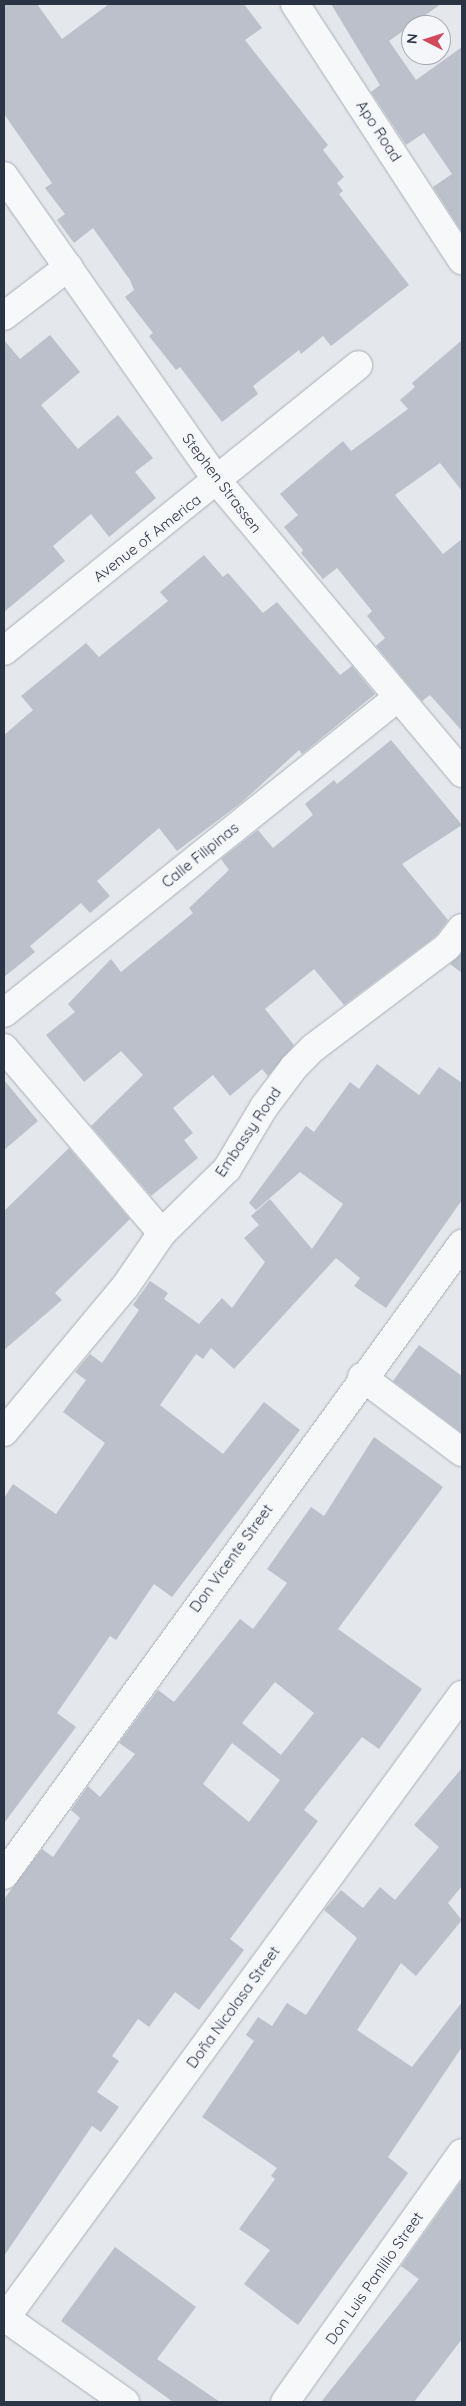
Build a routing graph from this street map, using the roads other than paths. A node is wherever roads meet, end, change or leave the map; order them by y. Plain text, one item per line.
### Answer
1 (295, 4) edge
2 (4, 176) edge
3 (462, 260) edge
4 (68, 267) junction
5 (4, 316) edge
6 (358, 365) dead end
7 (218, 482) junction
8 (4, 651) edge
9 (397, 698) junction
10 (462, 773) edge
11 (462, 928) edge
12 (4, 1013) edge
13 (4, 1048) edge
14 (162, 1233) junction
15 (462, 1244) edge
16 (362, 1377) junction
17 (4, 1432) edge
18 (462, 1452) edge
19 (462, 1695) edge
20 (4, 1875) edge
21 (462, 2153) edge
22 (4, 2319) edge
23 (125, 2402) edge
24 (285, 2402) edge

1 - 3 street, Apo Road
2 - 4 street, Stephen Strassen
4 - 5 street
4 - 7 street, Stephen Strassen
6 - 7 street, Avenue of America
7 - 8 street, Avenue of America
7 - 9 street, Stephen Strassen
9 - 10 street, Stephen Strassen
9 - 12 street, Calle Filipinas
11 - 14 street, Embassy Road
13 - 14 street
14 - 17 street, Embassy Road
15 - 16 street, Don Vicente Street
16 - 18 street
16 - 20 street, Don Vicente Street
19 - 22 street, Doña Nicolasa Street
21 - 24 street, Don Luis Panlilio Street
22 - 23 street

